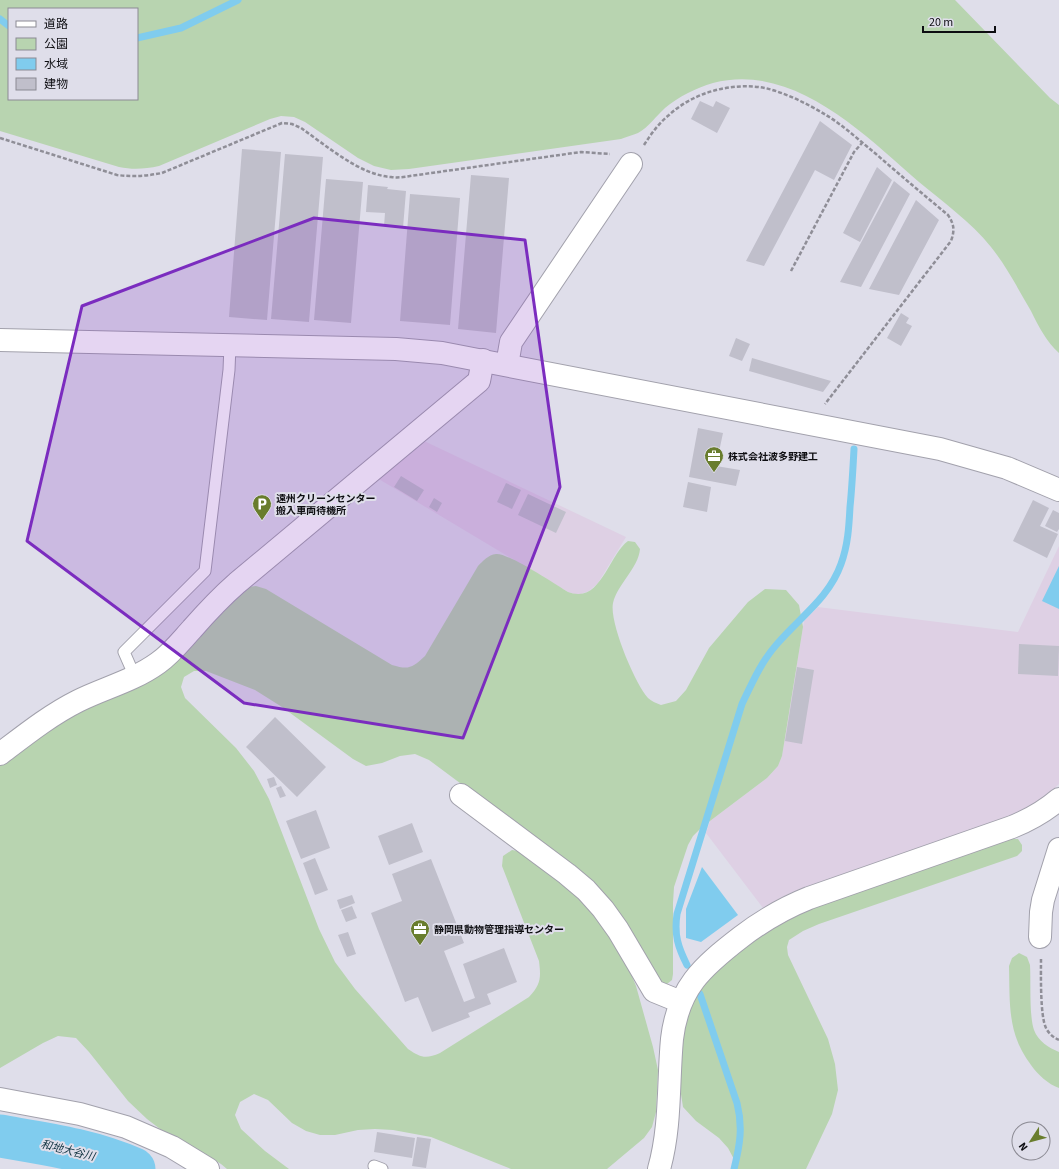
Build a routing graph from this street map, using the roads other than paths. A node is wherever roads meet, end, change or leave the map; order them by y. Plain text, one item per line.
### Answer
1 (631, 164) road end
2 (0, 340) edge
3 (230, 346) junction
4 (483, 360) junction
5 (507, 364) junction
6 (1059, 490) edge
7 (135, 677) junction
8 (0, 754) edge
9 (461, 795) dead end
10 (1057, 806) edge
11 (1059, 849) edge
12 (1040, 937) road end
13 (681, 1002) junction
14 (0, 1099) edge
15 (208, 1169) edge
16 (659, 1169) edge

1 - 5 street
2 - 3 street
3 - 4 street
3 - 7 lane
4 - 5 street
4 - 7 street
5 - 6 street
7 - 8 street
9 - 13 street
10 - 13 street
11 - 12 street
13 - 16 street
14 - 15 street

